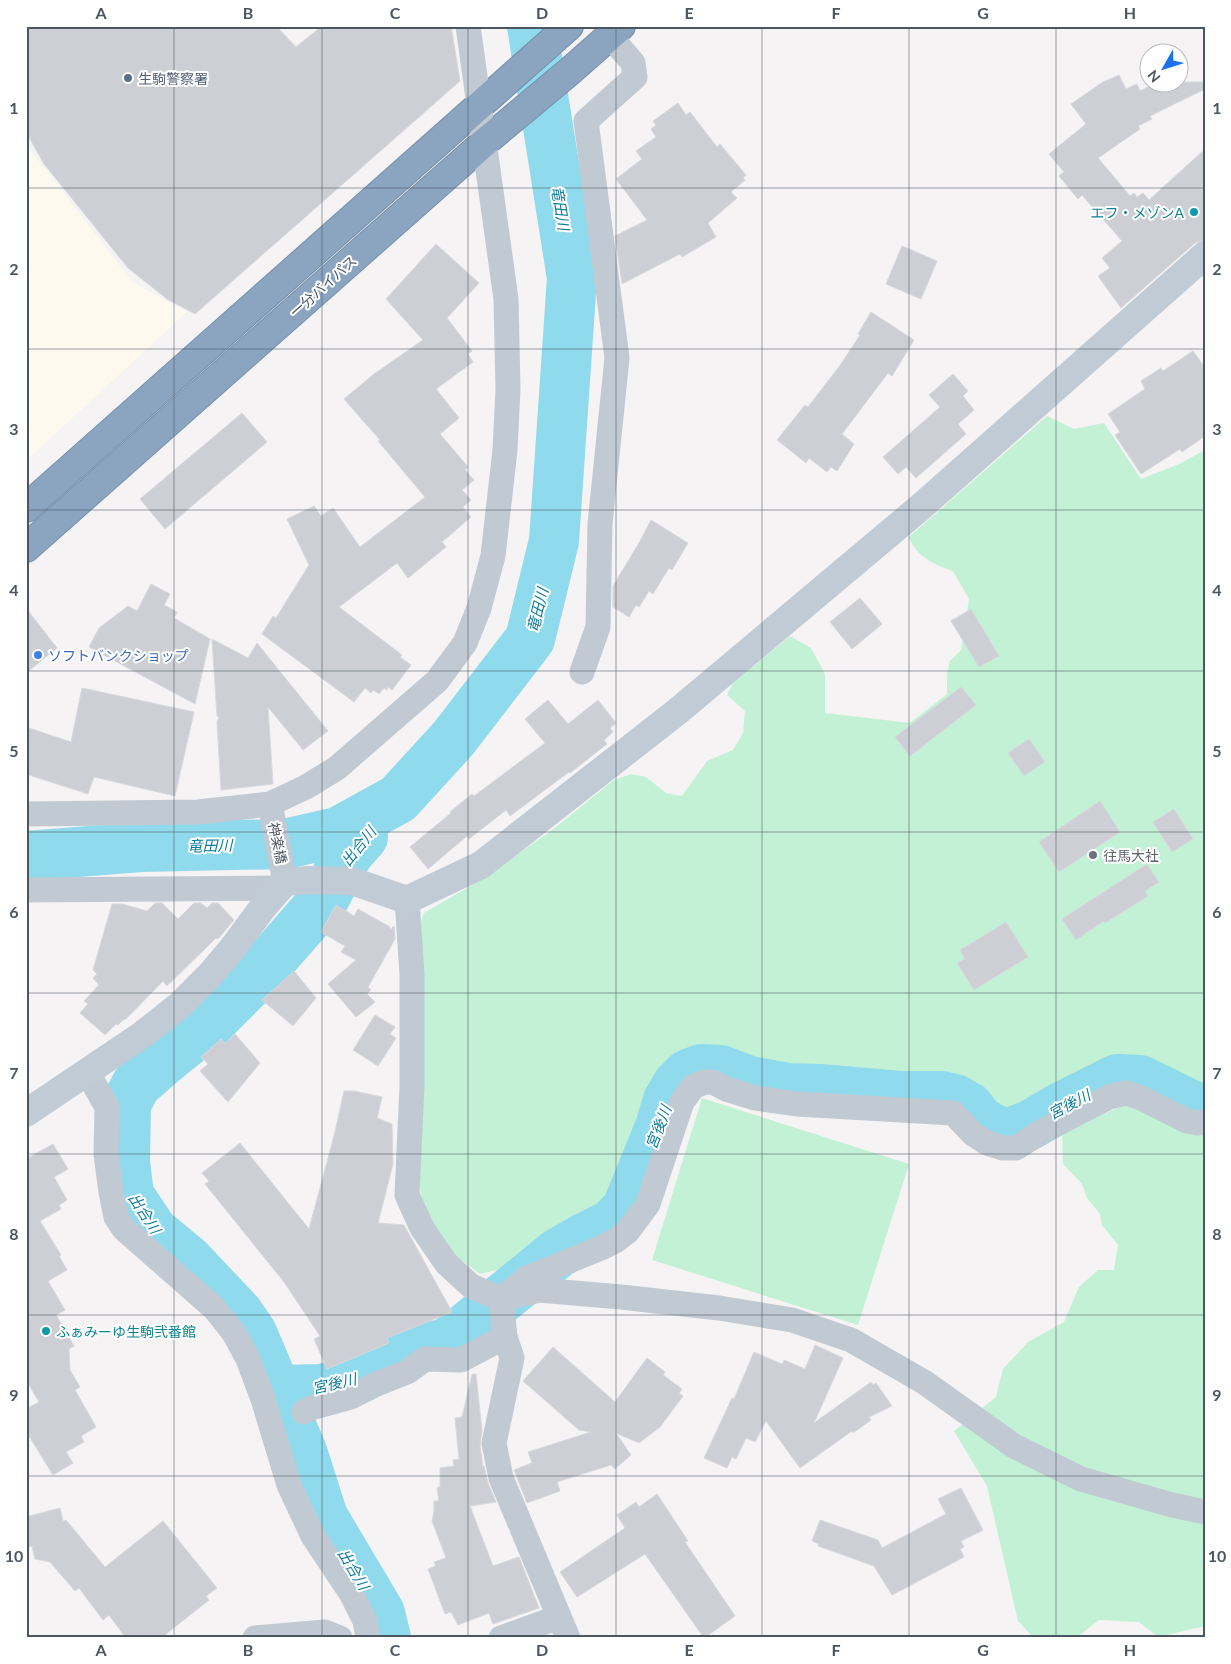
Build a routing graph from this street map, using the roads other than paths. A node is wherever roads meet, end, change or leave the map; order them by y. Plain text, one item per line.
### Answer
1 (468, 26) edge
2 (569, 26) edge
3 (616, 31) edge
4 (479, 106) junction
5 (485, 142) junction
6 (1205, 255) edge
7 (26, 508) edge
8 (26, 548) edge
9 (582, 672) dead end
10 (270, 804) junction
11 (26, 814) edge
12 (291, 883) junction
13 (26, 890) edge
14 (407, 900) junction
15 (87, 1072) junction
16 (26, 1113) edge
17 (1205, 1122) edge
18 (501, 1299) junction
19 (505, 1338) junction
20 (304, 1412) dead end
21 (1205, 1512) edge
22 (563, 1627) edge
23 (255, 1638) edge
24 (340, 1638) edge
25 (368, 1638) edge
26 (501, 1638) edge

1 - 4 street
2 - 4 highway
3 - 5 highway, 一分バイパス
3 - 9 street
4 - 5 street
4 - 7 highway
5 - 8 highway, 一分バイパス
5 - 10 street
6 - 14 street
10 - 11 street
10 - 12 street, 神楽橋
12 - 13 street
12 - 14 street
12 - 15 street
14 - 18 street
15 - 16 street
15 - 25 street
17 - 18 street
18 - 19 street
18 - 21 street
19 - 20 street
19 - 22 street
22 - 26 street
23 - 24 street

